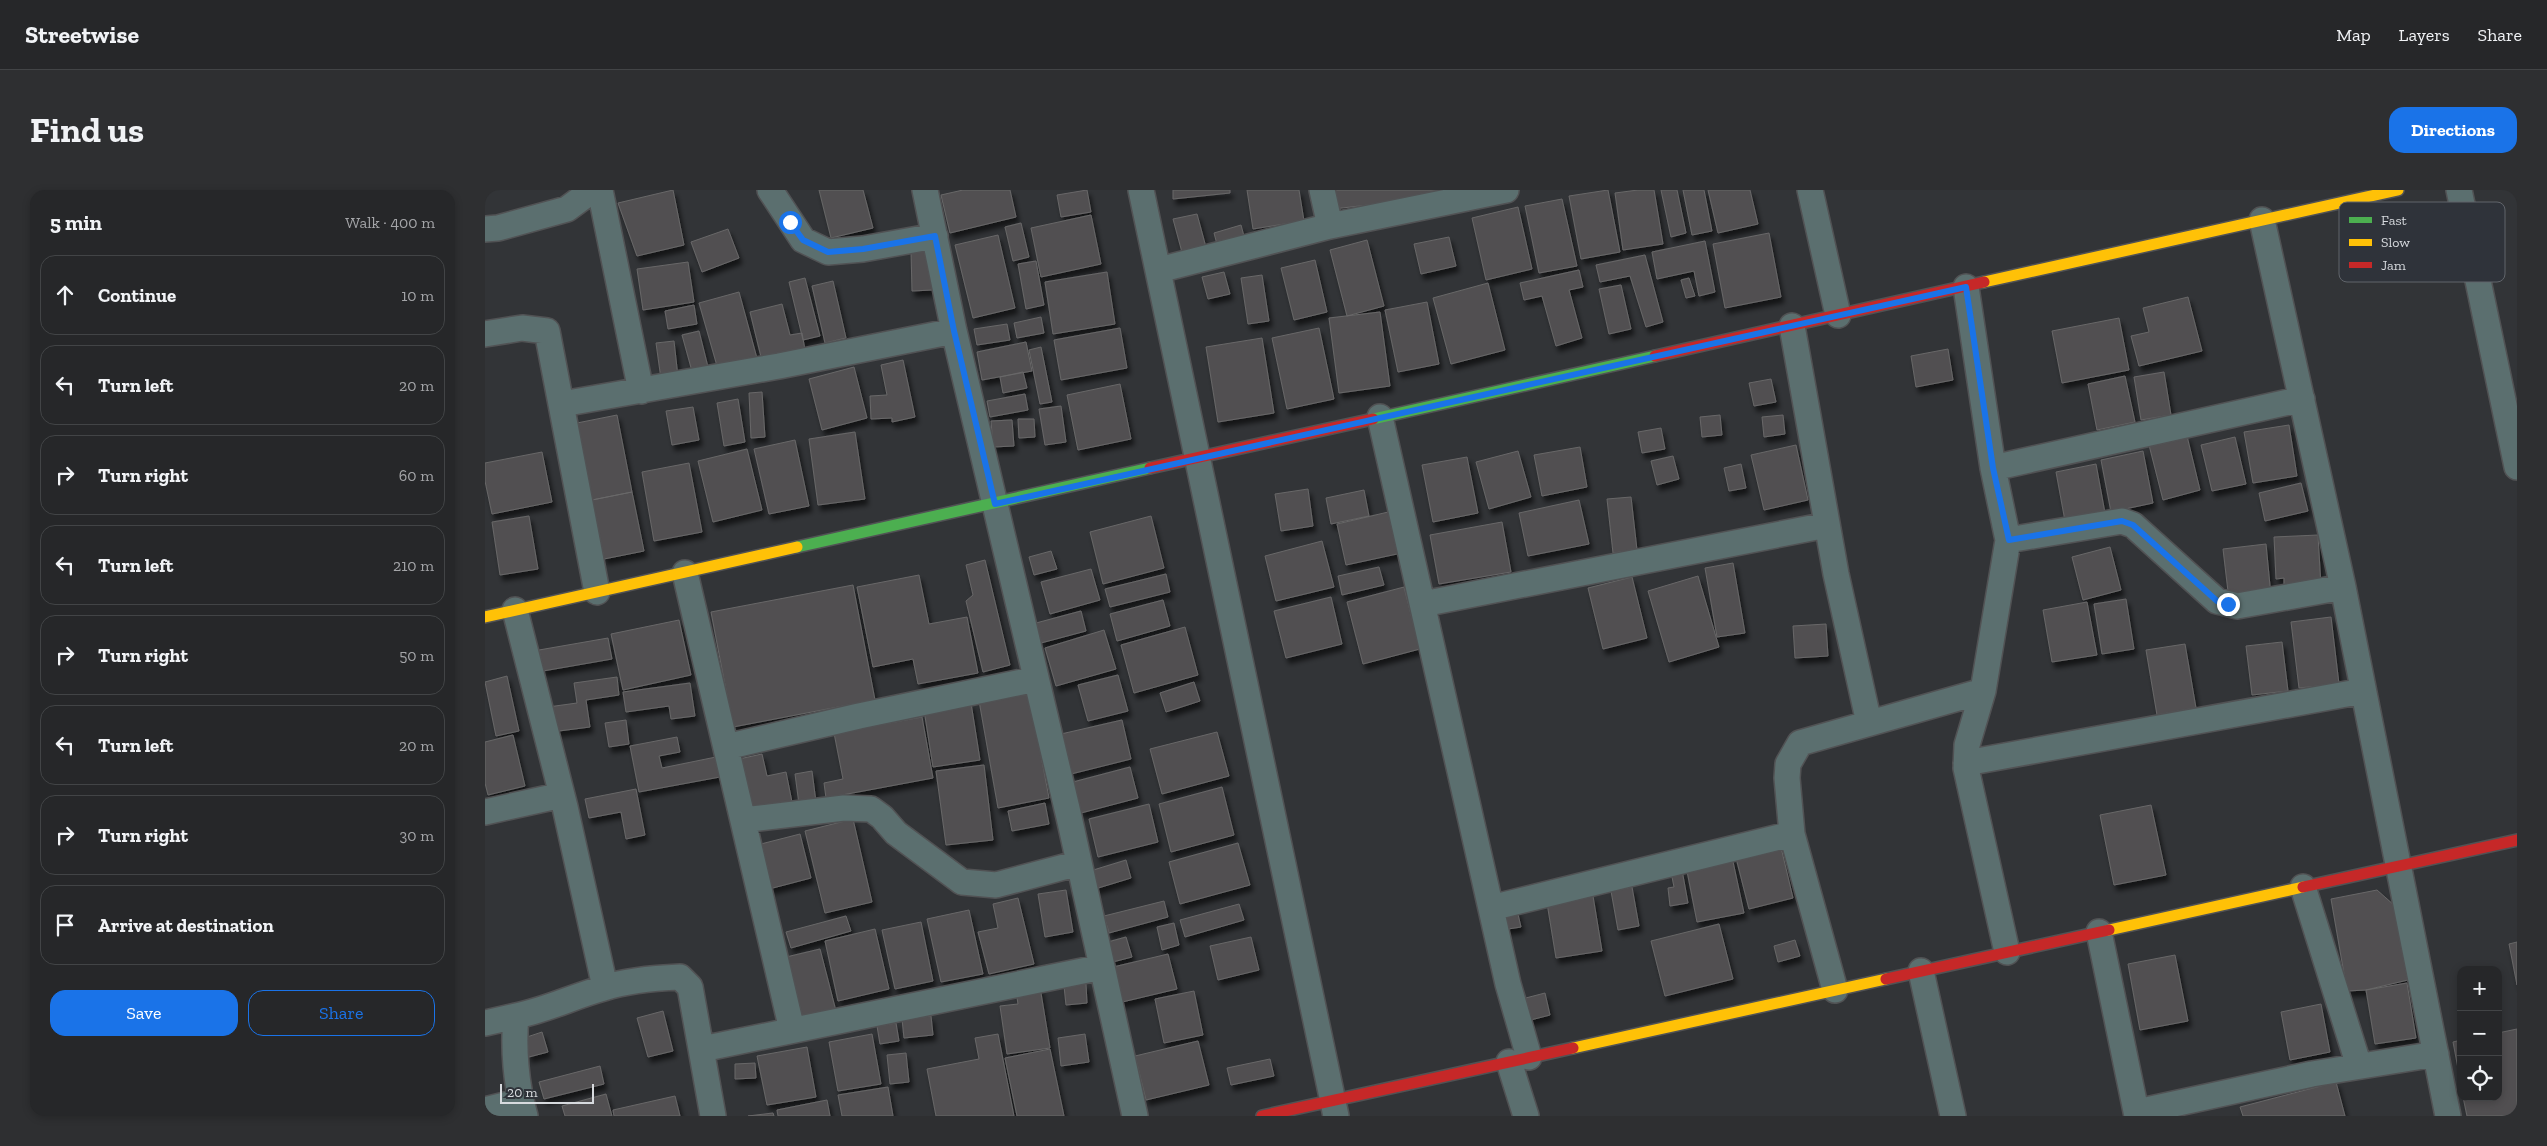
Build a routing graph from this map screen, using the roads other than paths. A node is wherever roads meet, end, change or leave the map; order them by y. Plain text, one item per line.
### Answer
1 (599, 190) edge
2 (770, 190) edge
3 (925, 190) edge
4 (1141, 190) edge
5 (1322, 190) edge
6 (1506, 190) edge
7 (1810, 190) edge
8 (2397, 190) edge
9 (1471, 194) edge
10 (2343, 202) edge
11 (2339, 203) edge
12 (2262, 220) junction
13 (1330, 226) junction
14 (485, 229) edge
15 (935, 236) junction
16 (1159, 270) junction
17 (2482, 282) edge
18 (1966, 287) junction
19 (1837, 315) junction
20 (1792, 326) junction
21 (954, 331) junction
22 (485, 334) edge
23 (2509, 388) edge
24 (641, 391) junction
25 (2302, 399) junction
26 (562, 404) junction
27 (1380, 418) junction
28 (1199, 458) junction
29 (2517, 467) edge
30 (1993, 468) junction
31 (995, 504) junction
32 (1827, 525) junction
33 (2009, 540) junction
34 (685, 573) junction
35 (2343, 587) junction
36 (597, 592) junction
37 (1423, 604) junction
38 (515, 610) junction
39 (485, 617) edge
40 (1036, 679) junction
41 (1983, 690) junction
42 (2363, 690) junction
43 (1869, 723) junction
44 (726, 747) junction
45 (1966, 763) junction
46 (562, 795) junction
47 (485, 812) edge
48 (743, 820) junction
49 (1792, 834) junction
50 (2517, 840) edge
51 (1079, 863) junction
52 (2397, 866) junction
53 (2303, 887) junction
54 (1491, 908) junction
55 (2099, 932) junction
56 (2007, 952) junction
57 (1102, 967) junction
58 (1921, 972) junction
59 (605, 987) junction
60 (1835, 990) junction
61 (517, 1016) junction
62 (485, 1023) edge
63 (792, 1030) junction
64 (702, 1049) junction
65 (2436, 1054) junction
66 (1519, 1060) junction
67 (2359, 1066) junction
68 (1334, 1108) edge
69 (523, 1109) edge
70 (485, 1110) edge
71 (2137, 1114) edge
72 (713, 1116) edge
73 (1135, 1116) edge
74 (1262, 1116) edge
75 (1526, 1116) edge
76 (1953, 1116) edge
77 (2448, 1116) edge

1 - 14 street
1 - 24 street
2 - 15 street
3 - 15 street
4 - 16 street
5 - 13 street
6 - 9 street
7 - 19 street
8 - 10 street
9 - 13 street
11 - 12 street
12 - 18 street
12 - 25 street
13 - 16 street
15 - 21 street
16 - 28 street
17 - 23 street
18 - 19 street
18 - 30 street
19 - 20 street
20 - 27 street
20 - 32 street
21 - 24 street
21 - 31 street
22 - 26 street
23 - 29 street
24 - 26 street
25 - 30 street
25 - 35 street
26 - 36 street
27 - 28 street
27 - 37 street
28 - 31 street
28 - 68 street
30 - 33 street
31 - 34 street
31 - 40 street
32 - 37 street
32 - 43 street
33 - 35 street
33 - 41 street
34 - 36 street
34 - 44 street
35 - 42 street
36 - 38 street
37 - 54 street
38 - 39 street
38 - 46 street
40 - 44 street
40 - 51 street
41 - 43 street
41 - 45 street
42 - 45 street
42 - 52 street
43 - 49 street
44 - 48 street
45 - 56 street
46 - 47 street
46 - 59 street
48 - 51 street
48 - 63 street
49 - 54 street
49 - 60 street
50 - 52 street
51 - 57 street
52 - 53 street
52 - 65 street
53 - 55 street
53 - 67 street
54 - 66 street
55 - 56 street
55 - 71 street
56 - 58 street
57 - 63 street
57 - 73 street
58 - 60 street
58 - 76 street
59 - 61 street
59 - 64 street
60 - 66 street
61 - 62 street
61 - 69 street
63 - 64 street
64 - 72 street
65 - 67 street
65 - 77 street
66 - 68 street
66 - 75 street
67 - 71 street
68 - 74 street
69 - 70 street

